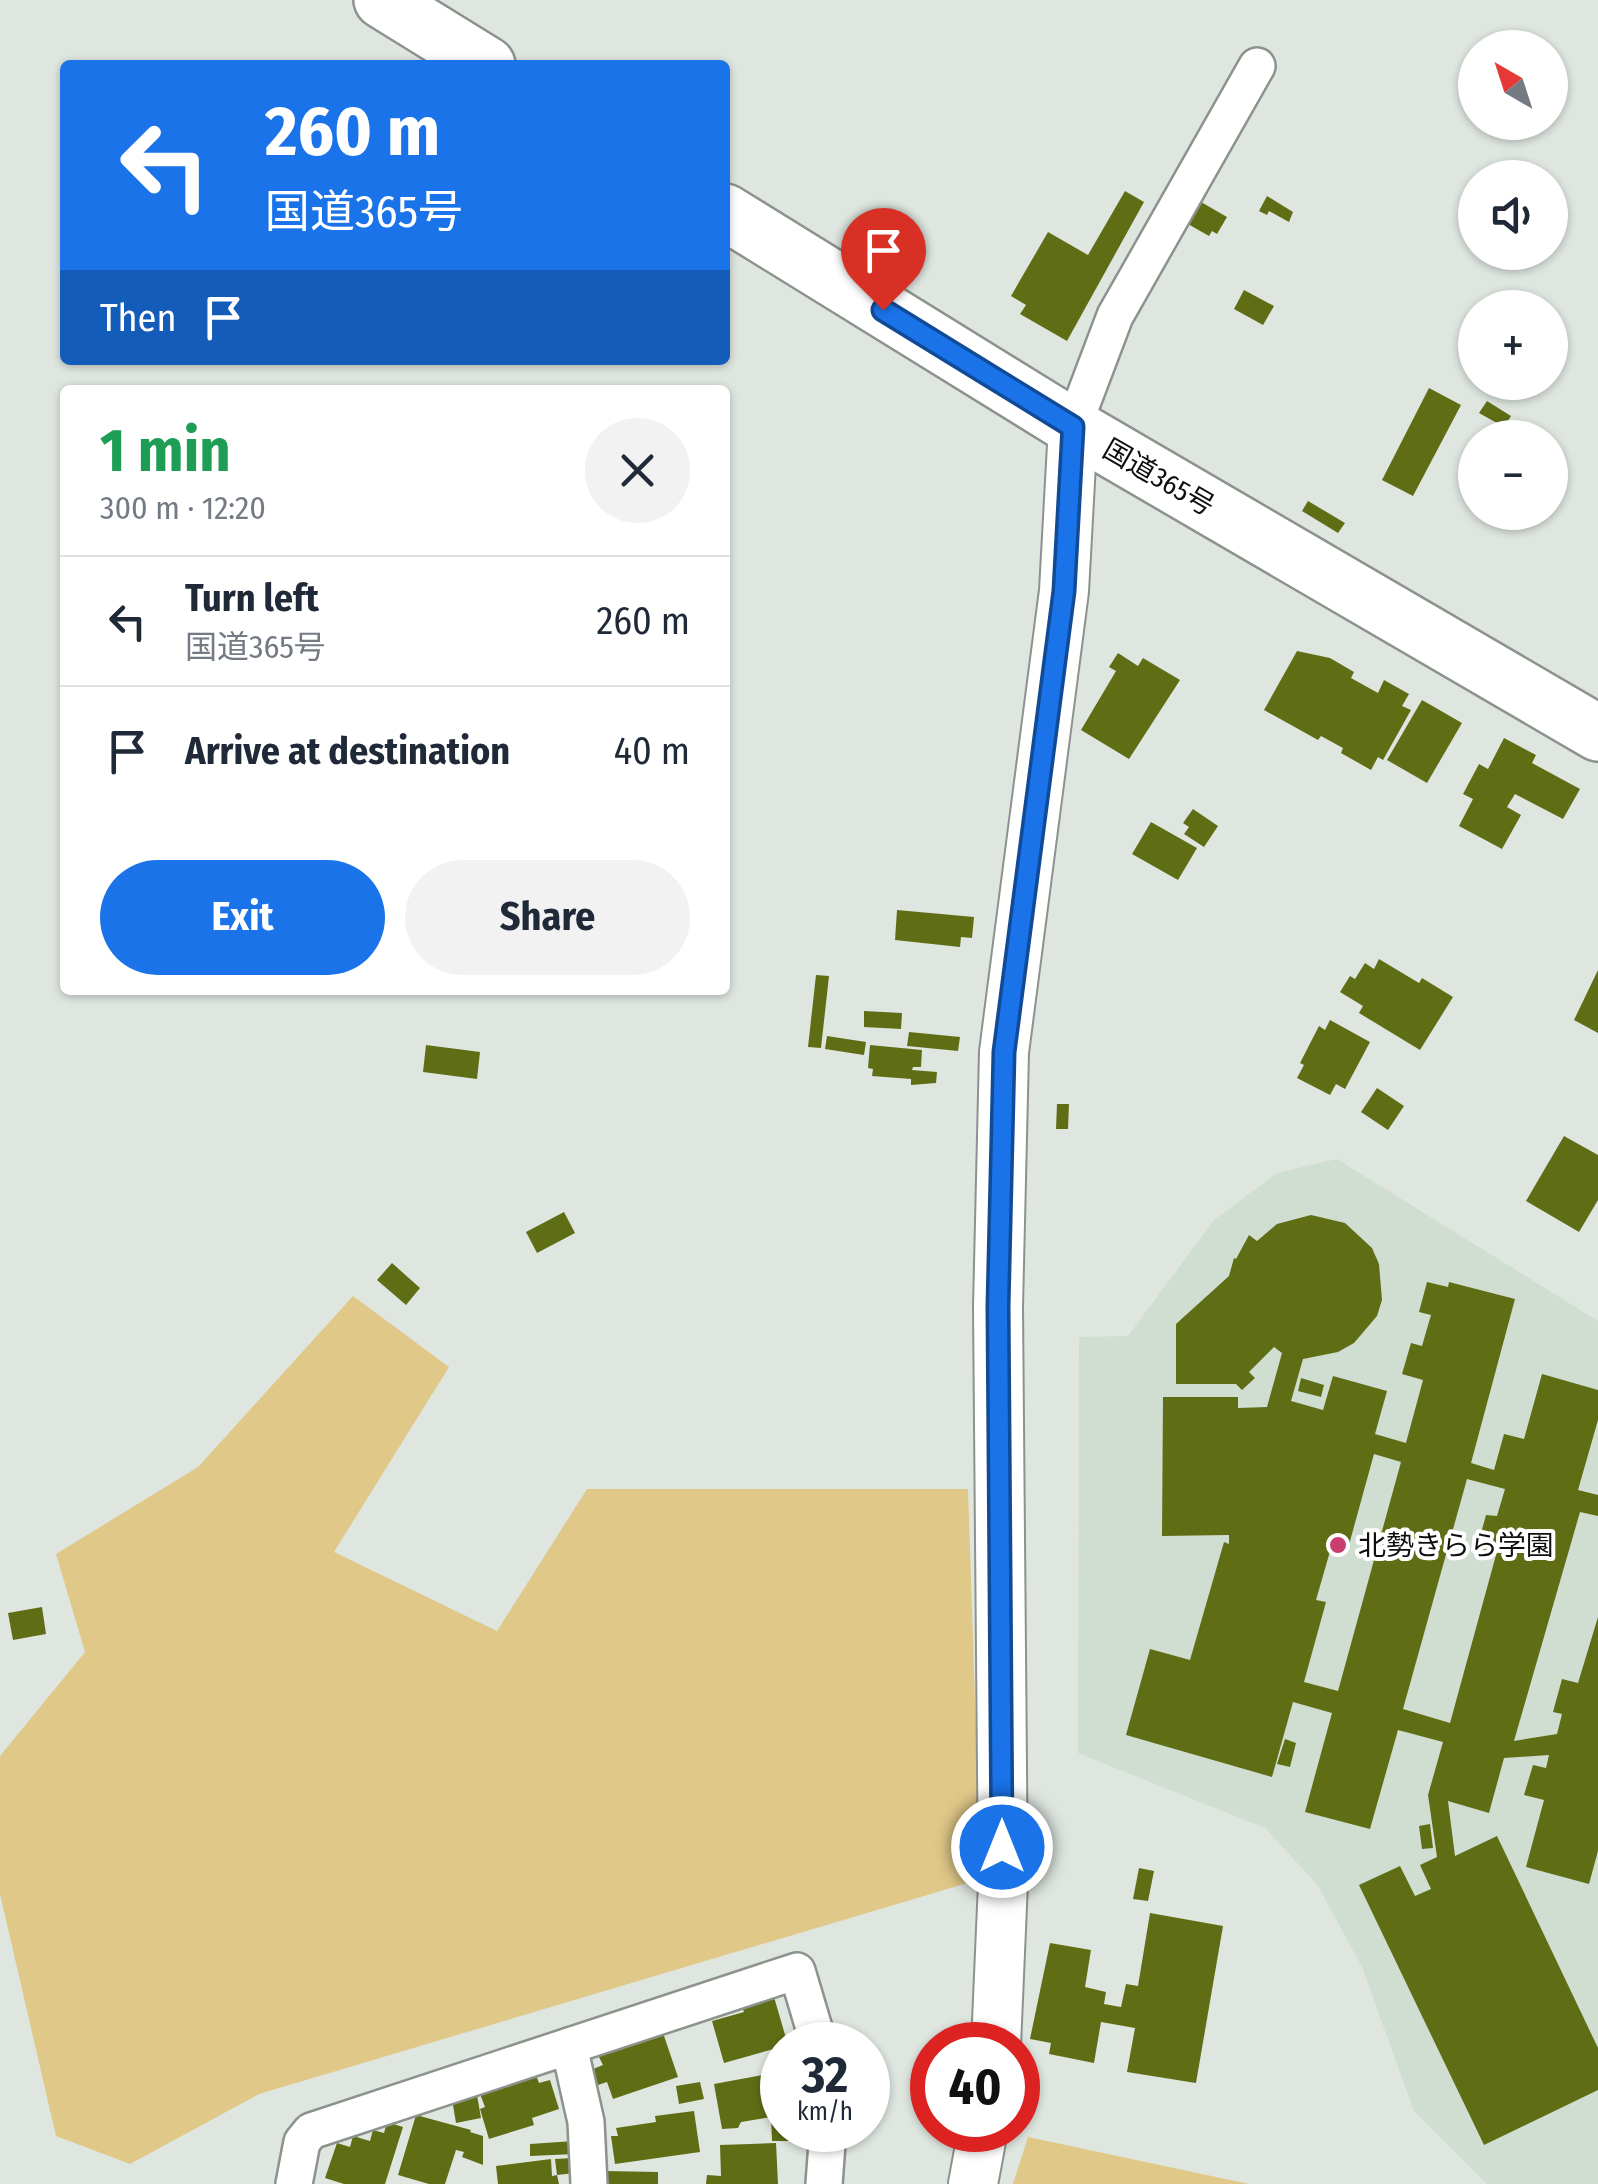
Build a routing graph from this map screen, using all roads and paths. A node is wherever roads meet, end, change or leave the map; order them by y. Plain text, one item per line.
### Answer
1 (382, 0) edge
2 (479, 60) edge
3 (1257, 66) dead end
4 (730, 215) edge
5 (1073, 427) junction
6 (1598, 733) edge
7 (812, 2022) edge
8 (997, 2022) edge
9 (569, 2046) junction
10 (826, 2152) edge
11 (979, 2152) edge
12 (294, 2184) edge
13 (588, 2184) edge
14 (824, 2184) edge
15 (973, 2184) edge

1 - 2 highway
3 - 5 street
4 - 5 highway, 国道365号
5 - 6 highway, 国道365号
5 - 8 street
7 - 9 street
9 - 12 street
9 - 13 street
10 - 14 street
11 - 15 street

